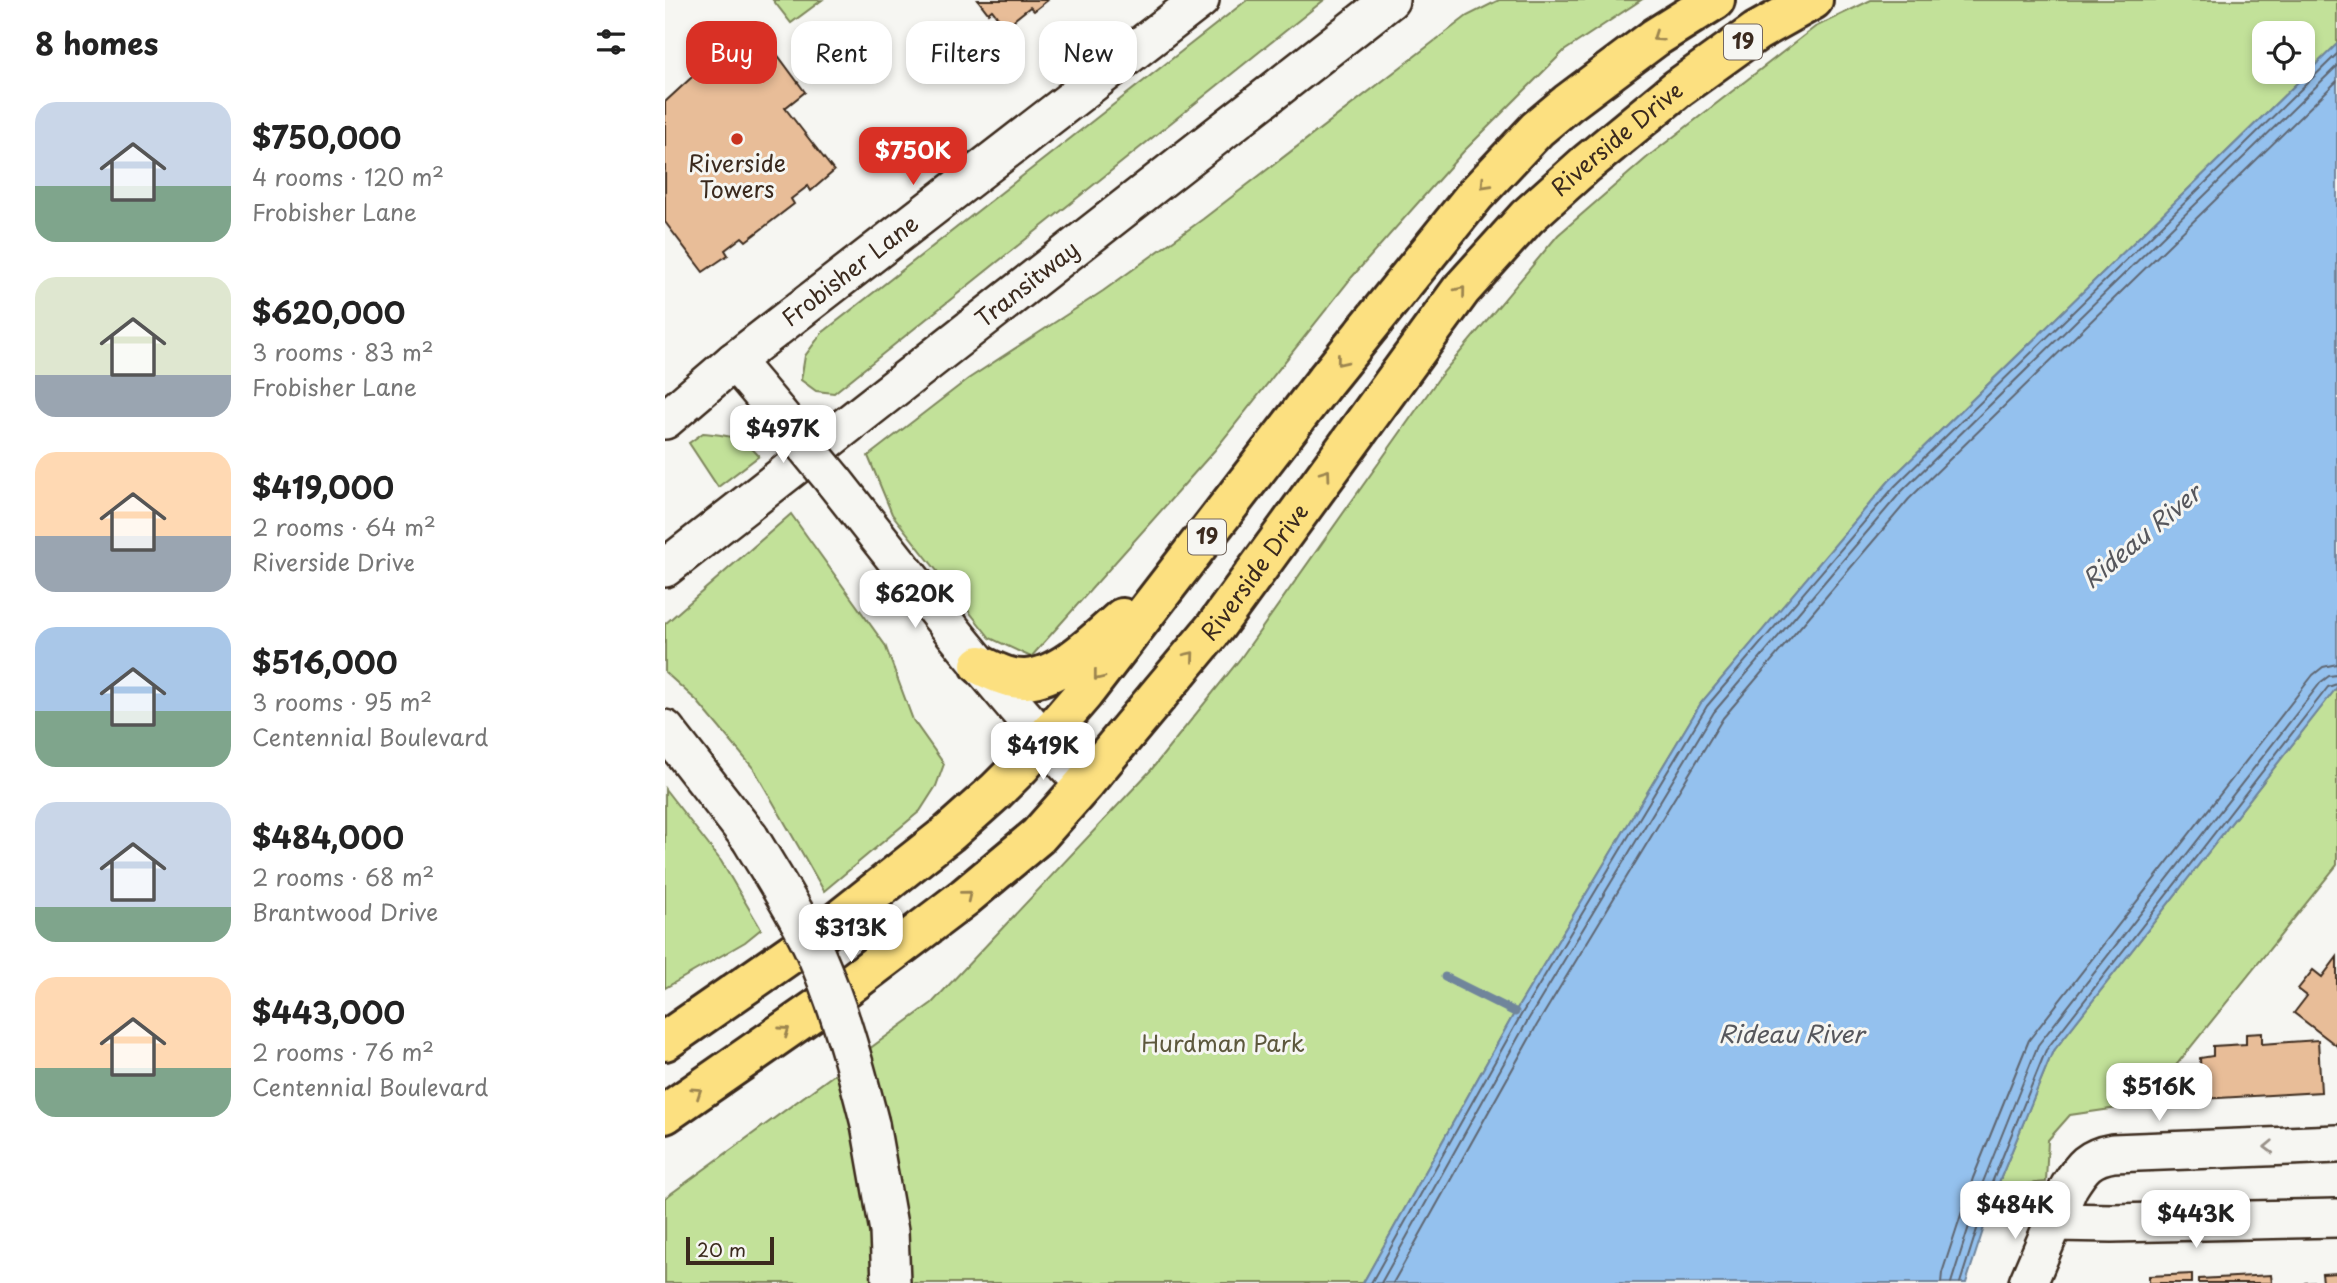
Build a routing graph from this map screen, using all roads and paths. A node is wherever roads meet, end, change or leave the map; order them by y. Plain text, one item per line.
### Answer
1 (1199, 0) edge
2 (1390, 0) edge
3 (1715, 0) edge
4 (1813, 0) edge
5 (734, 361) junction
6 (665, 420) edge
7 (1190, 559) junction
8 (665, 568) edge
9 (980, 665) junction
10 (665, 729) edge
11 (1044, 741) junction
12 (1084, 784) junction
13 (665, 1041) edge
14 (665, 1114) edge
15 (2337, 1144) edge
16 (2337, 1219) edge
17 (2054, 1222) junction
18 (891, 1283) edge
19 (2028, 1283) edge

1 - 5 street, Frobisher Lane
2 - 8 street, Transitway
3 -> 7 main road, 19
12 -> 4 main road, Riverside Drive / 19
5 - 6 street, Frobisher Lane
5 - 9 street, bridge
7 - 9 main road
7 -> 11 main road, 19
9 - 11 street
10 - 18 street, bridge
11 - 12 street
11 - 13 main road, 19
14 -> 12 main road, Riverside Drive / 19
15 -> 17 street
16 - 17 street
17 - 19 street

